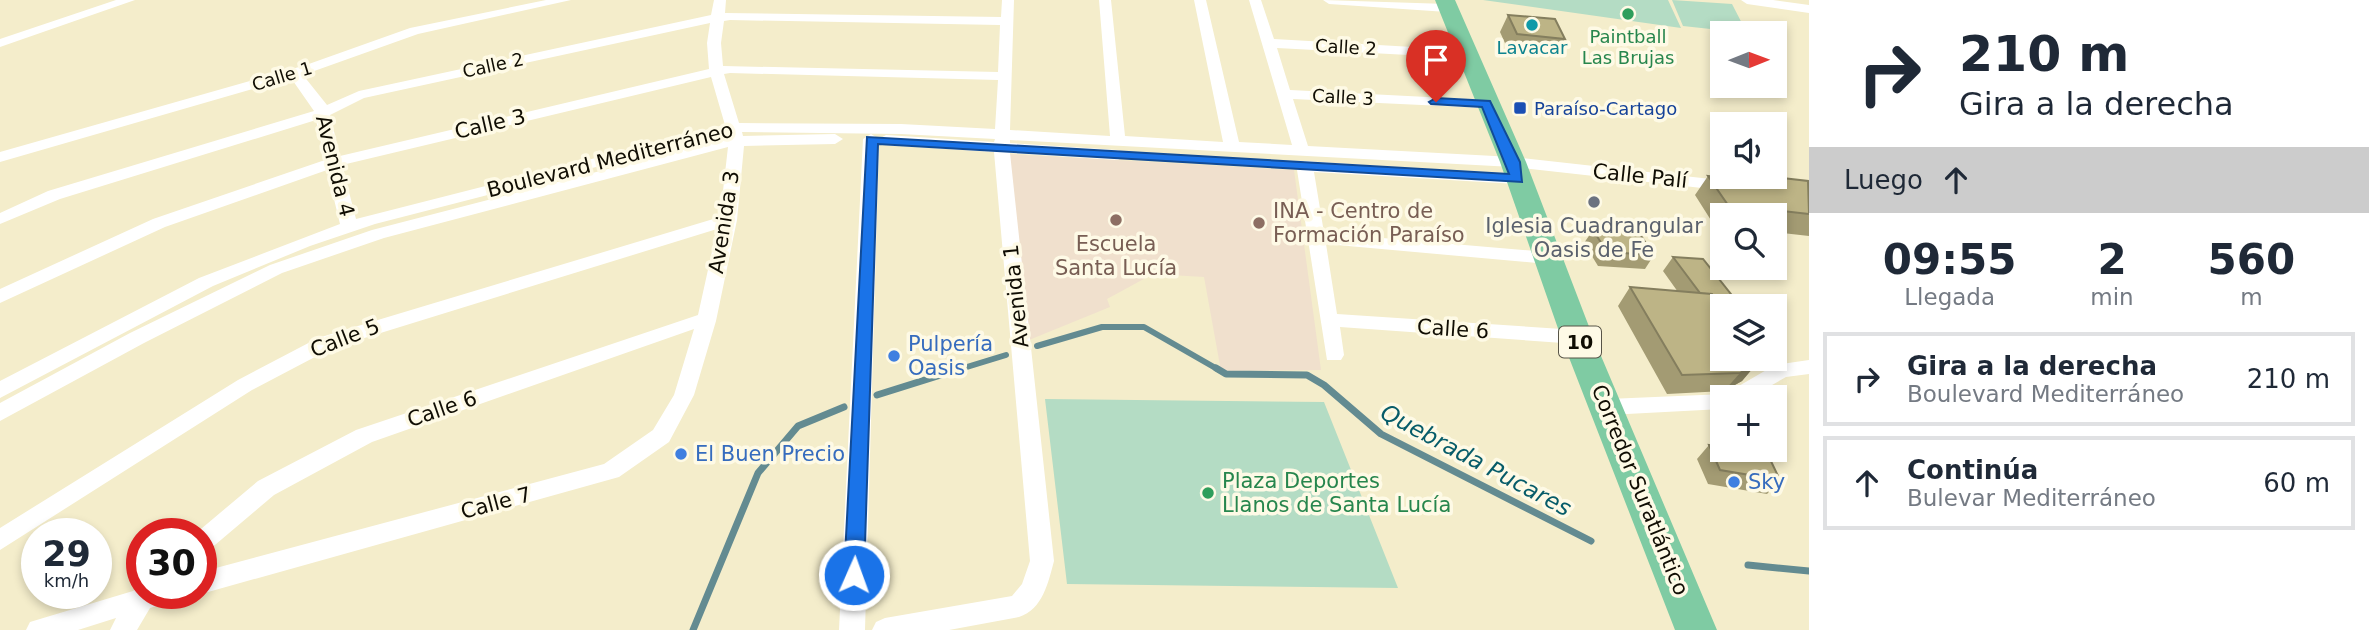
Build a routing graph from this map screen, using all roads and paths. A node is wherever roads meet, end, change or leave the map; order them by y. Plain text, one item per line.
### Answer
1 (129, 0) edge
2 (565, 0) edge
3 (720, 0) edge
4 (1008, 0) edge
5 (1105, 0) edge
6 (1199, 0) edge
7 (1255, 0) edge
8 (1329, 0) edge
9 (1747, 0) edge
10 (1790, 0) edge
11 (1809, 3) edge
12 (1446, 4) edge
13 (1809, 9) edge
14 (718, 18) junction
15 (1007, 21) junction
16 (0, 43) edge
17 (1268, 43) junction
18 (1465, 54) junction
19 (294, 72) junction
20 (716, 72) junction
21 (1005, 76) junction
22 (1283, 94) junction
23 (1486, 104) junction
24 (323, 113) junction
25 (734, 135) junction
26 (872, 139) junction
27 (1118, 141) junction
28 (1002, 142) junction
29 (1232, 148) junction
30 (0, 157) edge
31 (1304, 159) junction
32 (334, 162) junction
33 (1515, 170) junction
34 (1710, 185) edge
35 (0, 219) edge
36 (728, 220) junction
37 (349, 227) junction
38 (1316, 238) junction
39 (1548, 258) junction
40 (0, 297) edge
41 (1329, 320) junction
42 (706, 321) junction
43 (1577, 337) junction
44 (1334, 355) dead end
45 (1809, 367) edge
46 (1755, 385) edge
47 (0, 390) edge
48 (1710, 402) edge
49 (1608, 407) junction
50 (0, 413) edge
51 (217, 529) edge
52 (0, 540) edge
53 (217, 579) edge
54 (126, 603) edge
55 (139, 609) edge
56 (39, 630) edge
57 (123, 630) edge
58 (852, 630) edge
59 (885, 630) edge
60 (1696, 630) edge

1 - 16 street
2 - 19 street, Calle 1
3 - 14 street, Avenida 3
4 - 15 street, Avenida 1
5 - 27 street
6 - 29 street
7 - 17 street
8 - 12 street
9 - 13 street
10 - 11 street
12 - 18 main road, Corredor Suratlántico / 10
14 - 15 street, Calle 2
14 - 20 street, Avenida 3
14 - 24 street, Calle 2
15 - 21 street, Avenida 1
17 - 18 street, Calle 2
17 - 22 street
18 - 23 main road, Corredor Suratlántico / 10
19 - 24 street, Avenida 4
19 - 30 street, Calle 1
20 - 21 street, Calle 3
20 - 25 street, Avenida 3
20 - 32 street, Calle 3
21 - 28 street, Avenida 1
22 - 23 street, Calle 3
22 - 31 street
23 - 33 main road, Corredor Suratlántico / 10
24 - 32 street, Avenida 4
24 - 35 street, Calle 2
25 - 26 street, Boulevard Mediterráneo
25 - 28 street, Boulevard Mediterráneo
25 - 36 street, Avenida 3
25 - 37 street, Boulevard Mediterráneo
25 - 50 street, Boulevard Mediterráneo
26 - 28 street, Boulevard Mediterráneo
26 - 58 street
27 - 28 street, Boulevard Mediterráneo
27 - 29 street, Boulevard Mediterráneo
28 - 31 street
28 - 59 street, Avenida 1
29 - 31 street, Boulevard Mediterráneo
31 - 33 street, Boulevard Mediterráneo
31 - 38 street
32 - 37 street, Avenida 4
32 - 40 street, Calle 3
33 - 34 street, Calle Palí
33 - 39 main road, Corredor Suratlántico / 10
36 - 42 street, Avenida 3
36 - 52 street, Calle 5
37 - 47 street, Boulevard Mediterráneo
38 - 39 street
38 - 41 street
39 - 43 main road, Corredor Suratlántico / 10
41 - 43 street, Calle 6
41 - 44 street
42 - 51 street, Calle 6
42 - 53 street, Calle 7
43 - 49 main road, Corredor Suratlántico / 10
45 - 46 street
48 - 49 street
49 - 60 main road, Corredor Suratlántico / 10
54 - 56 street
55 - 57 street

